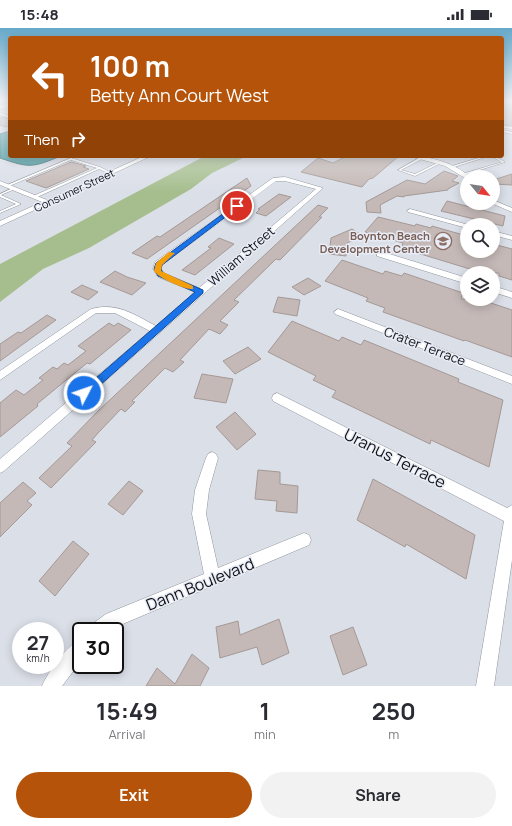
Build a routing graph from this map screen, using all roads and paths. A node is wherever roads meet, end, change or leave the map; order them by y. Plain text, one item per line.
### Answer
1 (144, 158) edge
2 (421, 158) joint
3 (481, 158) edge
4 (496, 158) edge
5 (440, 163) junction
6 (450, 167) junction
7 (99, 168) junction
8 (482, 170) edge
9 (111, 173) junction
10 (460, 173) edge
11 (3, 184) edge
12 (14, 189) junction
13 (0, 195) edge
14 (34, 197) junction
15 (47, 202) junction
16 (500, 205) edge
17 (512, 210) edge
18 (0, 212) edge
19 (410, 212) dead end
20 (0, 224) edge
21 (460, 224) edge
22 (500, 235) edge
23 (512, 238) edge
24 (380, 254) dead end
25 (460, 279) edge
26 (500, 291) edge
27 (201, 292) junction
28 (512, 295) edge
29 (338, 312) dead end
30 (156, 330) junction
31 (0, 376) edge
32 (512, 380) edge
33 (277, 398) dead end
34 (212, 458) dead end
35 (0, 467) edge
36 (512, 516) edge
37 (304, 540) dead end
38 (213, 578) junction
39 (109, 622) edge
40 (72, 657) edge
41 (51, 686) edge
42 (485, 686) edge

1 - 9 street, Consumer Street
2 - 5 street
2 - 5 lane
3 - 6 lane
4 - 8 lane
5 - 6 street
6 - 10 street
7 - 9 lane
7 - 11 lane
7 - 14 lane
9 - 15 street, Consumer Street
11 - 12 street
12 - 13 lane
12 - 14 street
13 - 18 lane
14 - 15 street
15 - 20 street, Consumer Street
16 - 17 street
19 - 21 street
22 - 23 street
24 - 25 street
26 - 28 street
27 - 27 street, William Street
27 - 30 street, William Street
29 - 32 street, Crater Terrace
30 - 31 street
30 - 35 street, William Street
33 - 36 street, Uranus Terrace
34 - 38 street
36 - 42 street
37 - 38 street, Dann Boulevard
38 - 39 street, Dann Boulevard
40 - 41 street

